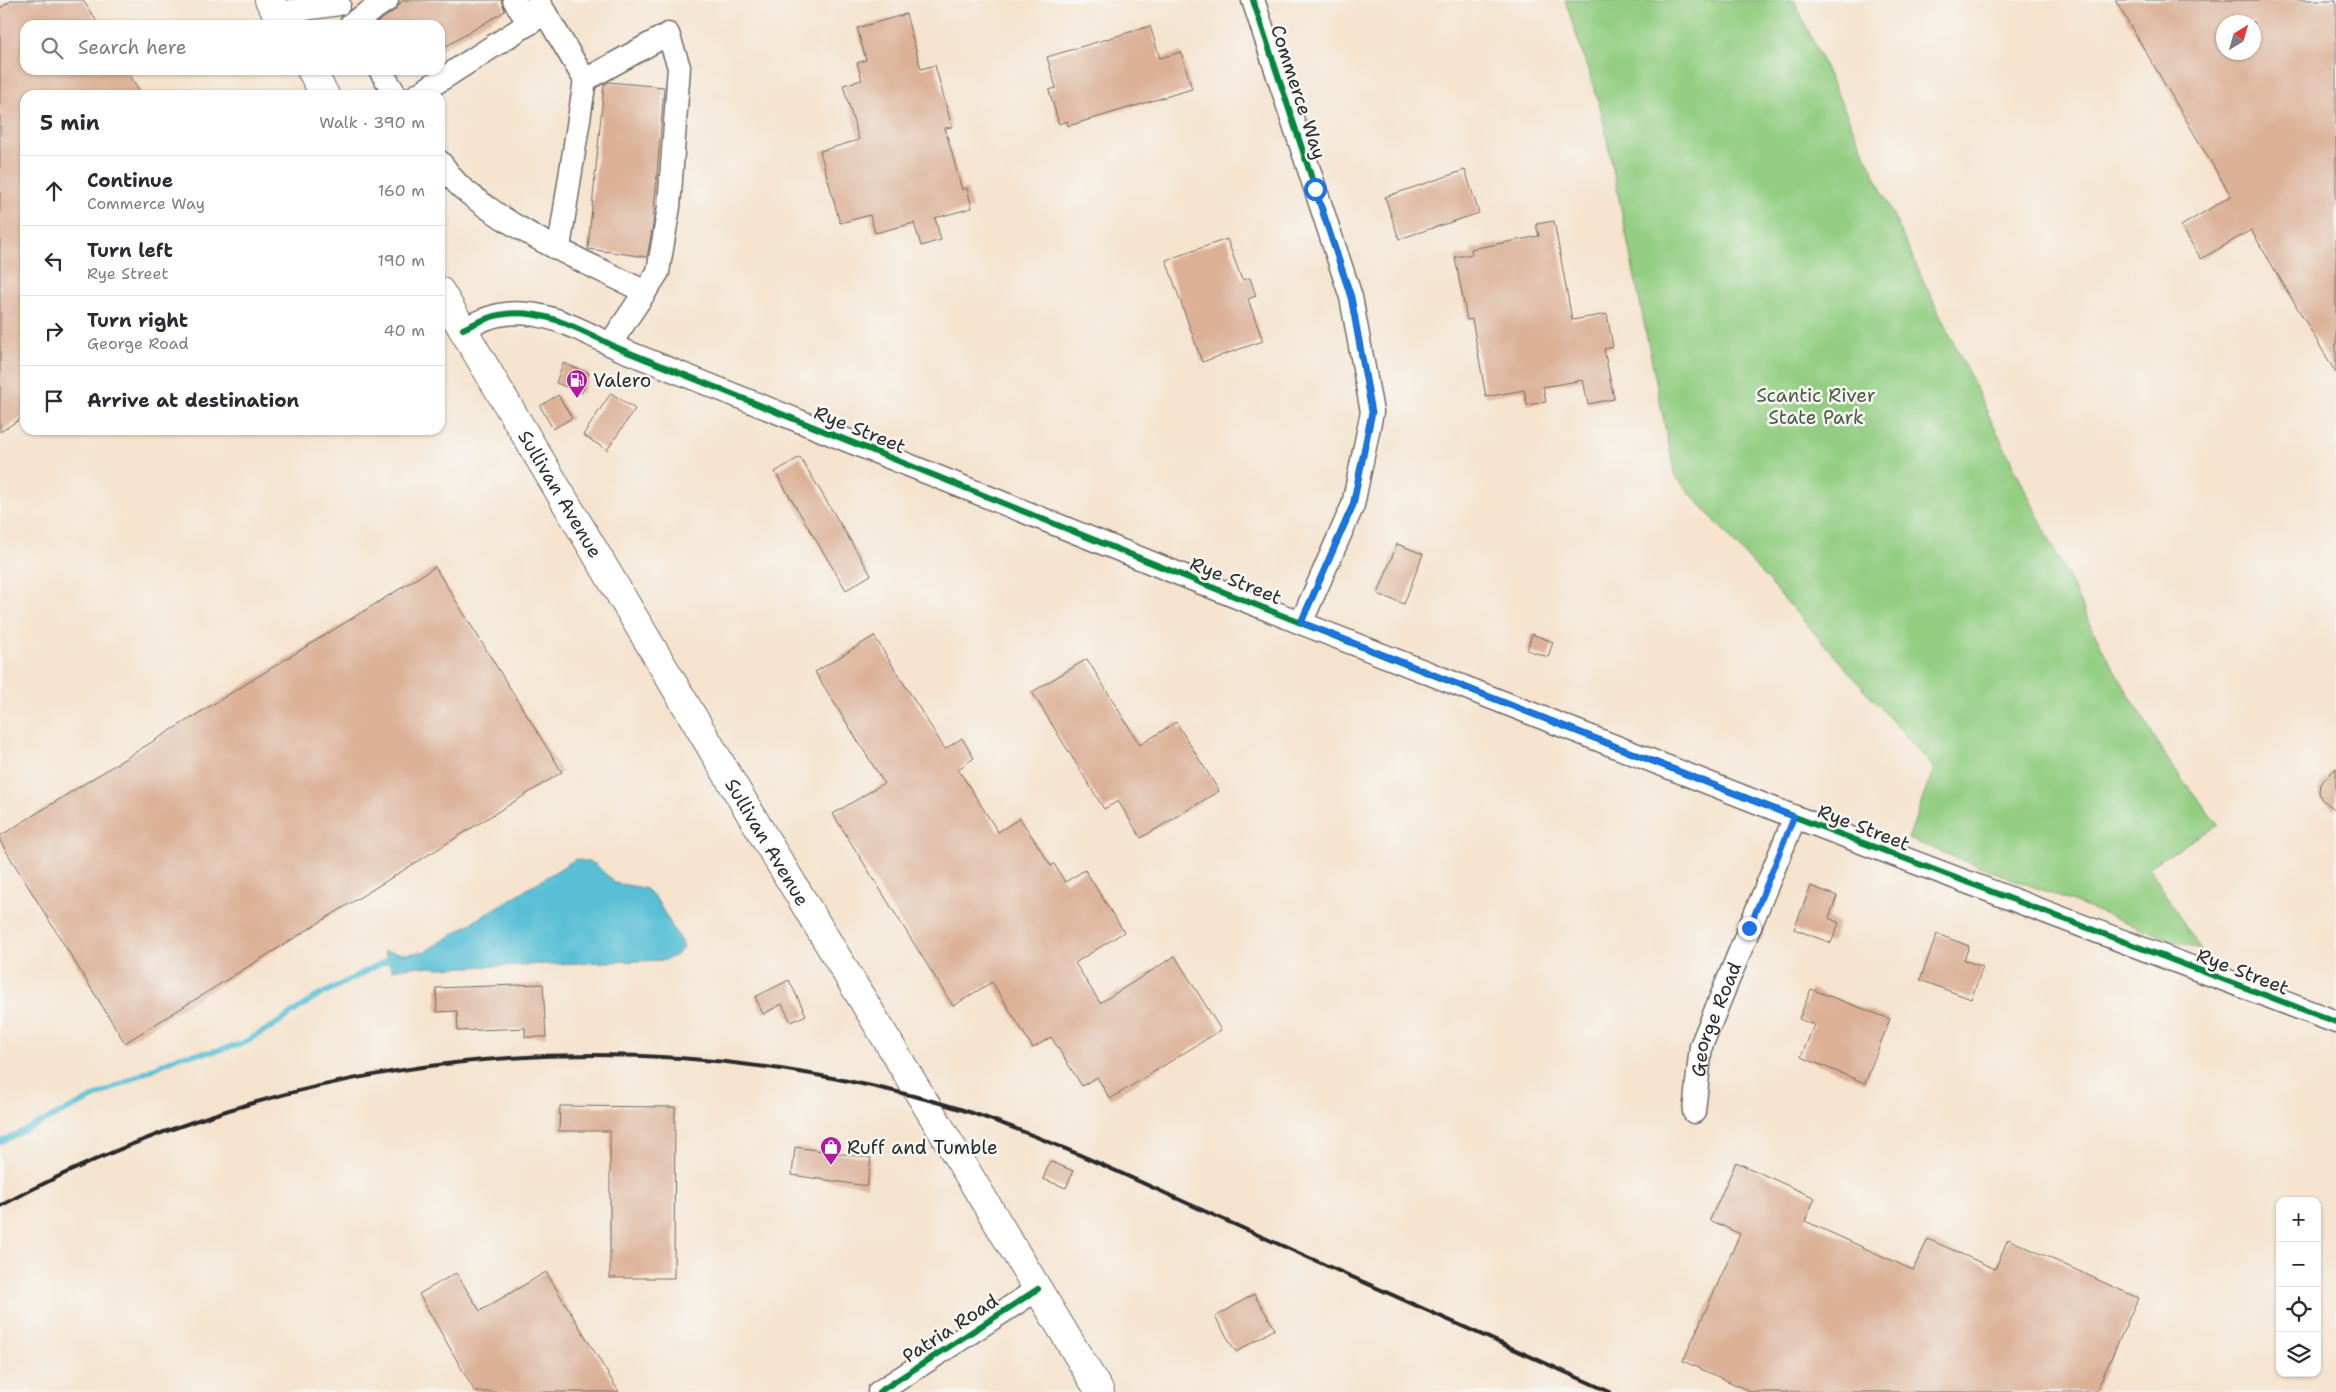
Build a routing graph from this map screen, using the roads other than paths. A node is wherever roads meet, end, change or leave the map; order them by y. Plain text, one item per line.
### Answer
1 (387, 0) edge
2 (514, 0) edge
3 (1254, 0) edge
4 (342, 2) edge
5 (537, 12) edge
6 (277, 13) edge
7 (327, 20) edge
8 (349, 20) edge
9 (358, 20) edge
10 (314, 75) edge
11 (383, 75) edge
12 (585, 80) junction
13 (323, 90) edge
14 (393, 90) edge
15 (424, 90) edge
16 (445, 168) edge
17 (559, 248) junction
18 (645, 292) junction
19 (445, 299) edge
20 (463, 329) junction
21 (610, 344) junction
22 (1301, 622) junction
23 (1794, 817) junction
24 (2336, 1022) edge
25 (1694, 1112) dead end
26 (1038, 1289) junction
27 (879, 1392) edge
28 (1100, 1392) edge

1 - 9 street
2 - 5 street
3 - 22 street, Commerce Way
4 - 6 street
4 - 7 street
4 - 8 street
5 - 12 street
5 - 15 street
10 - 13 main road
11 - 14 street
12 - 17 street
12 - 18 street
16 - 17 street
17 - 18 street
18 - 21 street
19 - 20 main road, Sullivan Avenue
20 - 21 street, Rye Street
20 - 26 main road, Sullivan Avenue
21 - 22 street, Rye Street
22 - 23 street, Rye Street
23 - 24 street, Rye Street
23 - 25 street, George Road
26 - 27 street, Patria Road
26 - 28 main road, Sullivan Avenue

